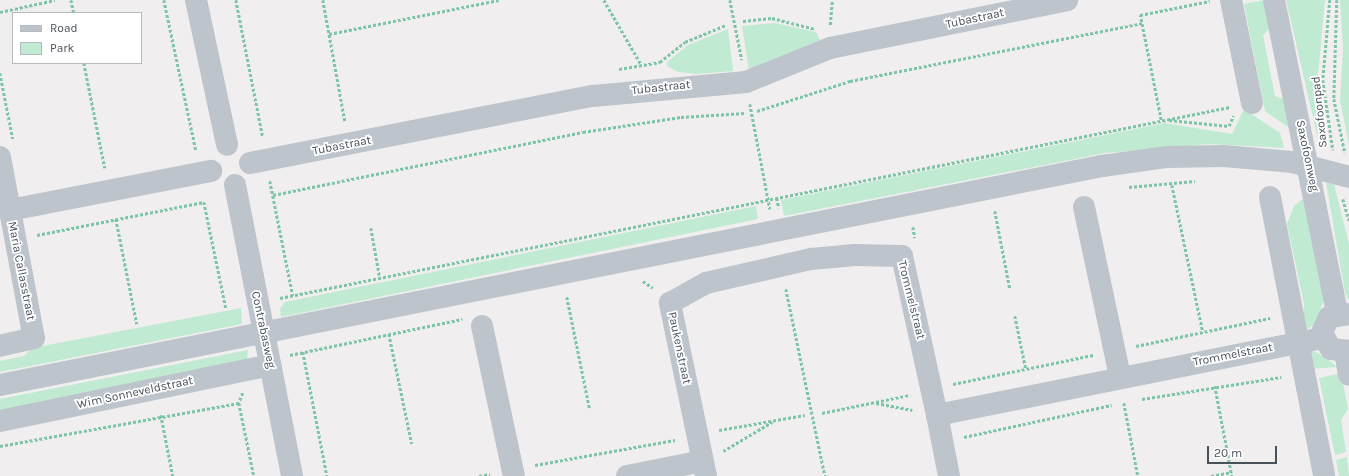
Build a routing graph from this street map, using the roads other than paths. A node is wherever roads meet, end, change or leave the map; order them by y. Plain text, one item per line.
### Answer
1 (196, 0) edge
2 (1067, 0) edge
3 (1231, 0) edge
4 (1274, 0) edge
5 (1244, 105) road end
6 (227, 145) junction
7 (8, 152) edge
8 (250, 163) junction
9 (204, 165) junction
10 (1309, 168) junction
11 (1344, 170) edge
12 (235, 185) junction
13 (1270, 197) dead end
14 (1084, 207) dead end
15 (10, 210) junction
16 (781, 265) joint
17 (1343, 313) edge
18 (482, 326) dead end
19 (263, 333) junction
20 (1323, 338) junction
21 (1297, 343) junction
22 (0, 346) edge
23 (1347, 352) edge
24 (270, 365) junction
25 (1349, 375) edge
26 (1120, 377) junction
27 (0, 385) edge
28 (937, 415) junction
29 (0, 421) edge
30 (709, 464) edge
31 (521, 471) edge
32 (292, 476) edge
33 (627, 476) edge
34 (949, 476) edge
35 (1324, 476) edge

1 - 6 street
2 - 8 street, Tubastraat
3 - 5 street
4 - 10 street, Saxofoonweg
6 - 8 street
6 - 9 street
7 - 15 street, Maria Callasstraat
8 - 12 street
9 - 12 street
9 - 15 street
10 - 11 street
10 - 17 street, Saxofoonweg
10 - 19 street
12 - 19 street, Contrabasweg
13 - 21 street
14 - 26 street
15 - 22 street, Maria Callasstraat
16 - 28 street, Trommelstraat
16 - 30 street, Paukenstraat
17 - 20 street
18 - 31 street
19 - 24 street, Contrabasweg
19 - 27 street
20 - 21 street, Trommelstraat
20 - 23 street
21 - 26 street, Trommelstraat
21 - 35 street
23 - 25 street
24 - 29 street, Wim Sonneveldstraat
24 - 32 street, Contrabasweg
26 - 28 street, Trommelstraat
28 - 34 street, Trommelstraat
30 - 33 street

